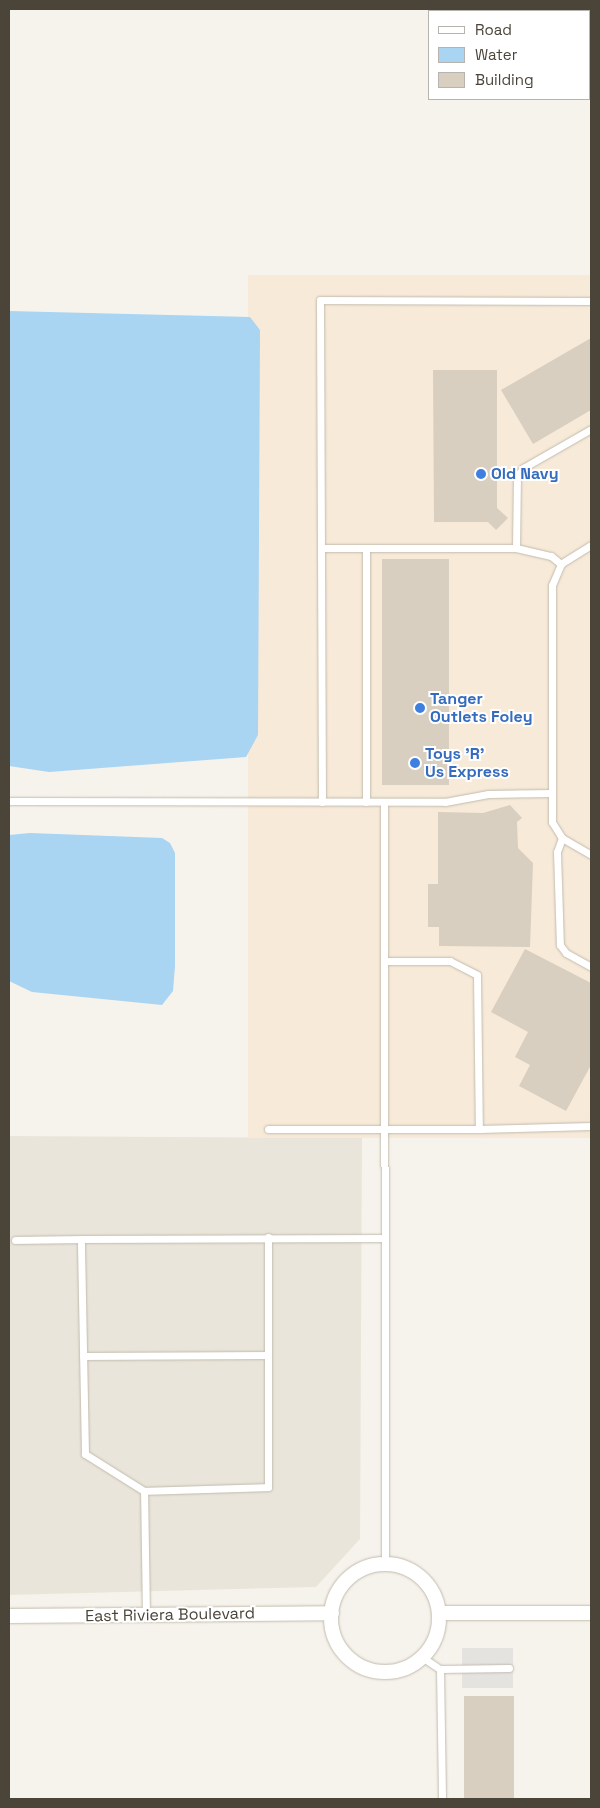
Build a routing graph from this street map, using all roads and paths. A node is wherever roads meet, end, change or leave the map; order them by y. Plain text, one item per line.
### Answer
1 (591, 301) edge
2 (591, 429) edge
3 (591, 545) edge
4 (321, 548) junction
5 (366, 548) junction
6 (516, 548) junction
7 (561, 564) junction
8 (552, 792) junction
9 (9, 801) edge
10 (322, 802) junction
11 (366, 802) junction
12 (384, 802) junction
13 (562, 838) junction
14 (591, 855) edge
15 (384, 960) junction
16 (591, 967) edge
17 (591, 1126) edge
18 (268, 1128) dead end
19 (479, 1128) junction
20 (384, 1130) junction
21 (268, 1238) junction
22 (384, 1238) junction
23 (81, 1239) junction
24 (15, 1240) dead end
25 (267, 1355) junction
26 (83, 1356) junction
27 (144, 1491) junction
28 (385, 1564) junction
29 (332, 1613) junction
30 (439, 1613) junction
31 (591, 1613) edge
32 (146, 1615) junction
33 (9, 1616) edge
34 (422, 1657) junction
35 (509, 1668) dead end
36 (440, 1669) junction
37 (442, 1799) edge

1 - 4 lane
2 - 6 lane
3 - 7 lane
4 - 5 lane
4 - 10 lane
5 - 6 lane
5 - 11 lane
6 - 7 lane
7 - 8 lane
8 - 12 lane
8 - 13 lane
9 - 10 lane
10 - 11 lane
11 - 12 lane
12 - 15 lane
13 - 14 lane
13 - 16 lane
15 - 19 lane
15 - 20 lane
17 - 19 lane
18 - 20 lane
19 - 20 lane
20 - 22 lane
21 - 22 lane
21 - 23 lane
21 - 25 lane
22 - 28 lane
23 - 24 lane
23 - 26 lane
25 - 26 lane
25 - 27 lane
26 - 27 lane
27 - 32 lane
28 - 29 street
28 - 30 street
29 - 32 street, East Riviera Boulevard
29 - 34 street
30 - 31 street
30 - 34 street
32 - 33 street, East Riviera Boulevard
34 - 36 lane
35 - 36 lane
36 - 37 lane

